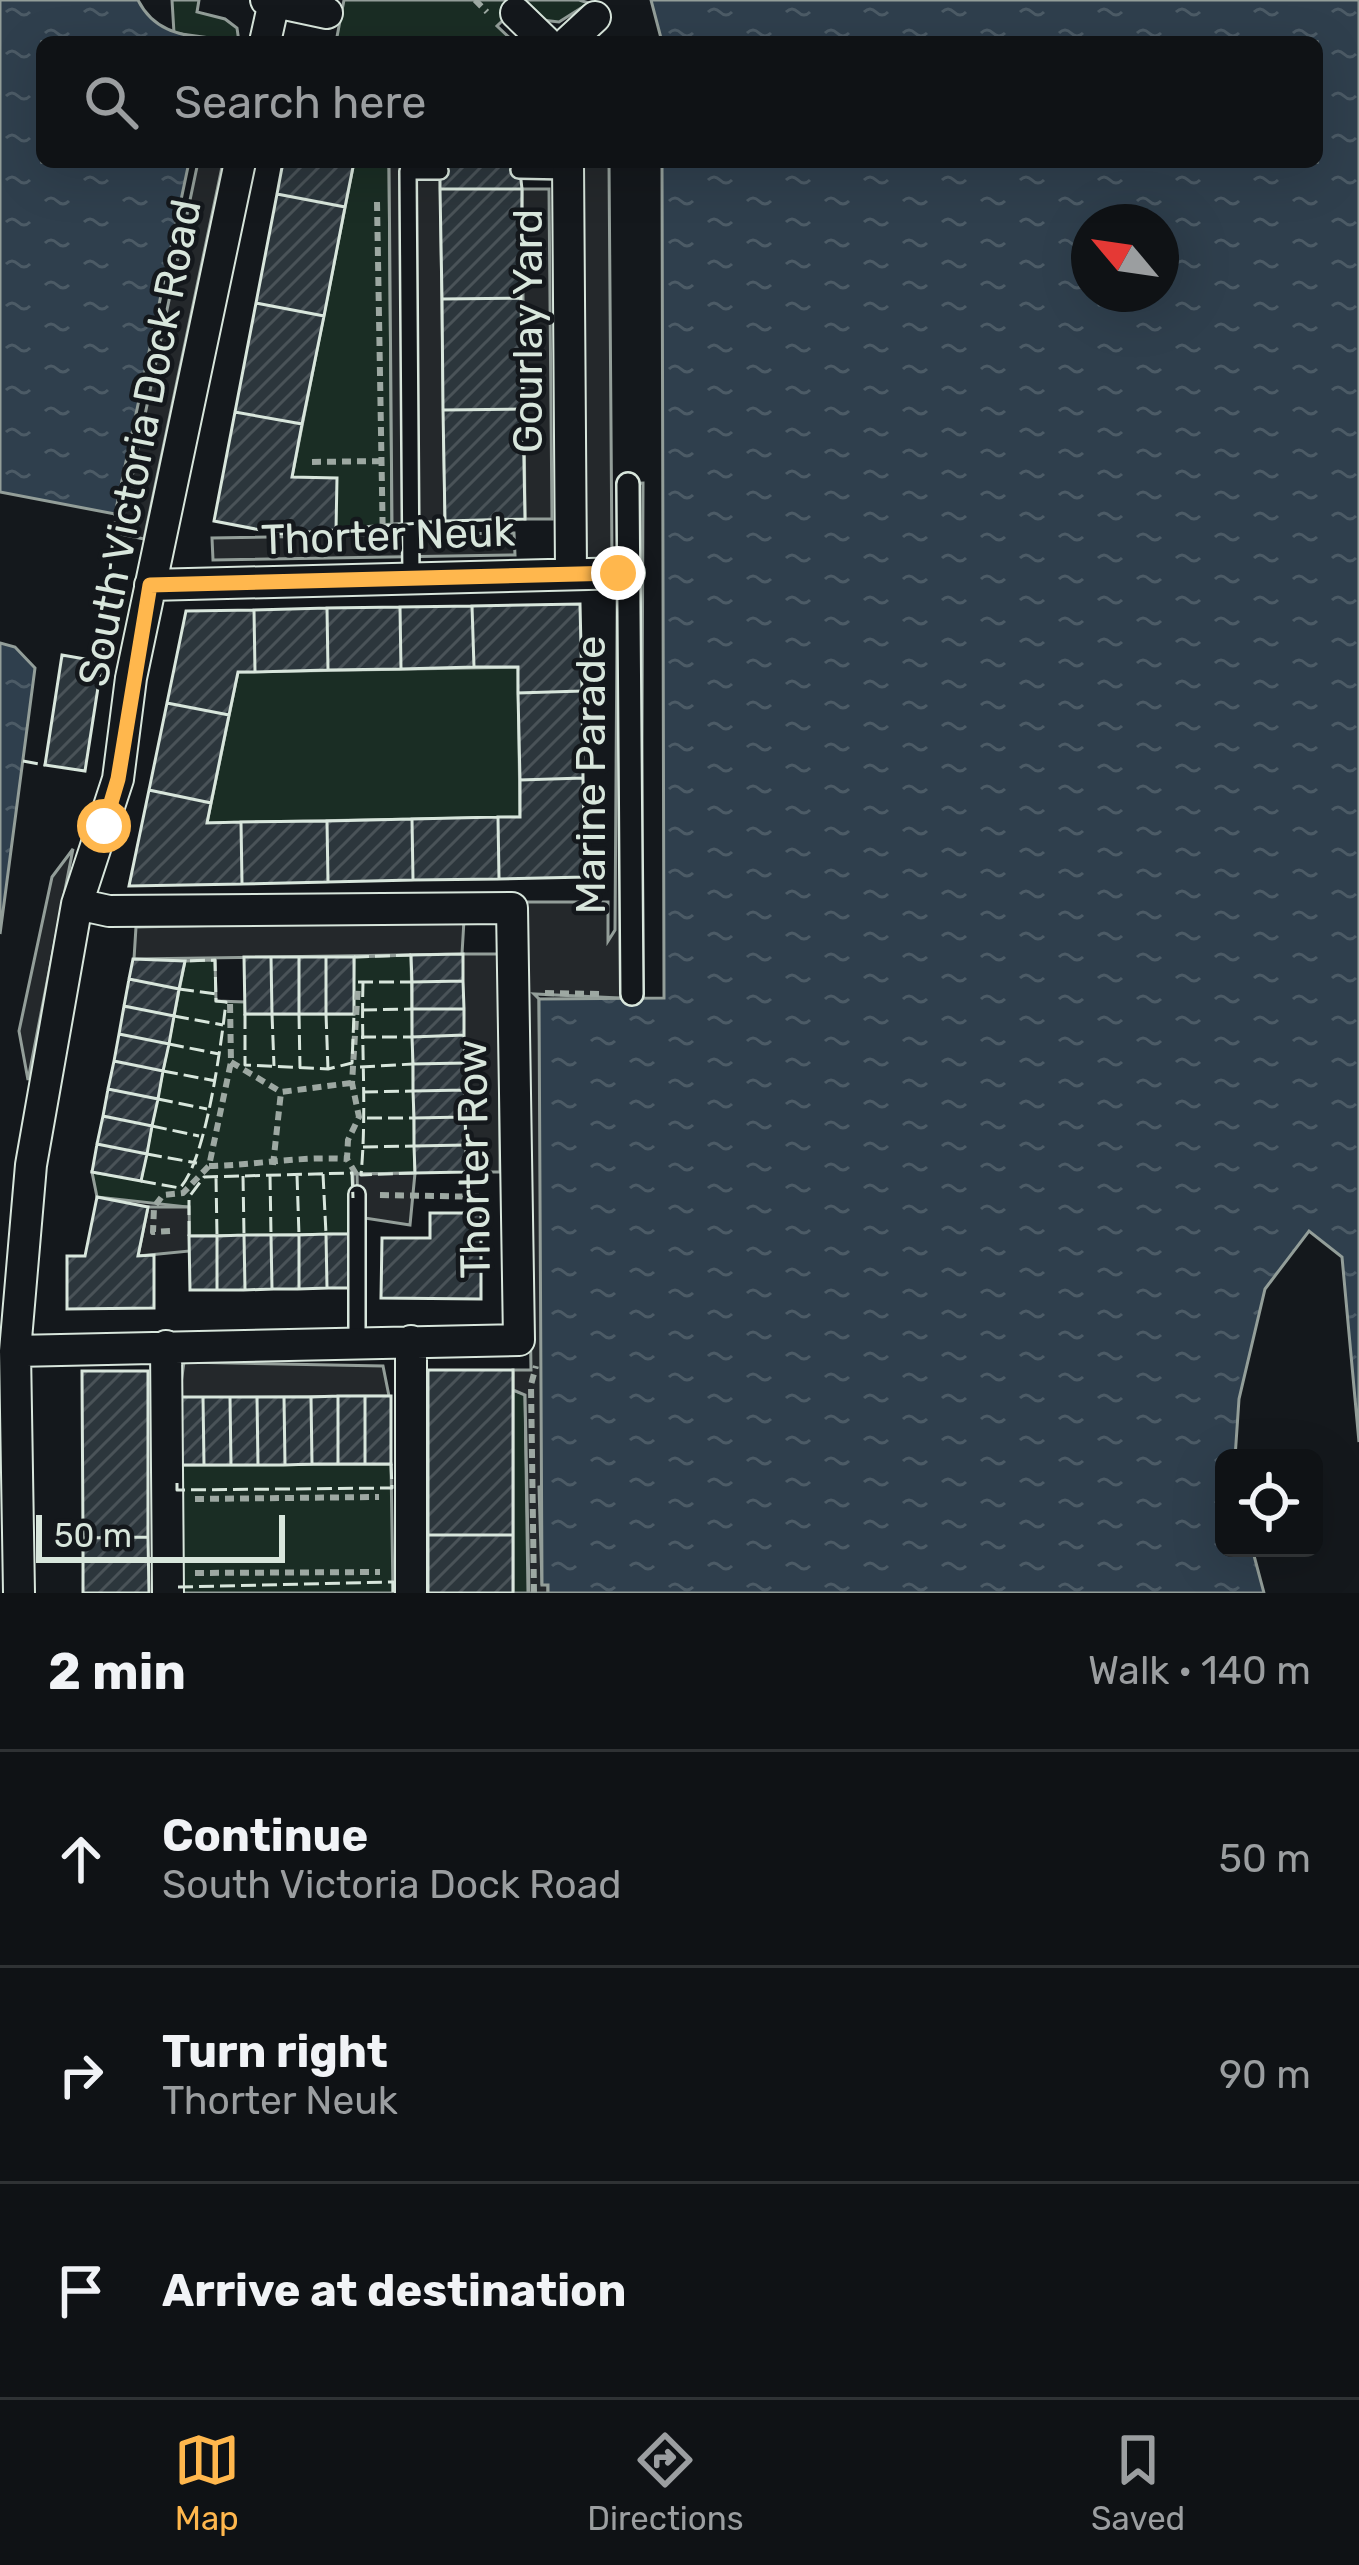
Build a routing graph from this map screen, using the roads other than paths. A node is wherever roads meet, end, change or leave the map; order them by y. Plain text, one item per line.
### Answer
1 (270, 1) edge
2 (327, 13) dead end
3 (516, 13) dead end
4 (595, 17) dead end
5 (267, 36) edge
6 (540, 36) edge
7 (574, 36) edge
8 (239, 168) edge
9 (544, 168) edge
10 (568, 168) edge
11 (440, 170) dead end
12 (519, 170) dead end
13 (628, 484) dead end
14 (571, 572) junction
15 (629, 573) junction
16 (398, 580) junction
17 (150, 585) junction
18 (77, 904) junction
19 (632, 994) dead end
20 (358, 1194) road end
21 (411, 1341) junction
22 (357, 1343) junction
23 (166, 1346) junction
24 (15, 1351) junction
25 (411, 1582) edge
26 (168, 1583) edge
27 (19, 1593) edge

1 - 2 street
1 - 5 street
3 - 6 street
4 - 7 street
8 - 17 street, South Victoria Dock Road
9 - 12 lane
10 - 14 street, Gourlay Yard
11 - 16 lane
13 - 15 street, Marine Parade
14 - 15 street, Thorter Neuk
14 - 16 street, Thorter Neuk
15 - 19 street, Marine Parade
16 - 17 street, Thorter Neuk
17 - 18 street, South Victoria Dock Road
18 - 21 street, Thorter Row
18 - 24 street, South Victoria Dock Road
20 - 22 lane
21 - 22 street, Thorter Row
21 - 25 street
22 - 23 street, Thorter Row
23 - 24 street, Thorter Row
23 - 26 street
24 - 27 street, South Victoria Dock Road

